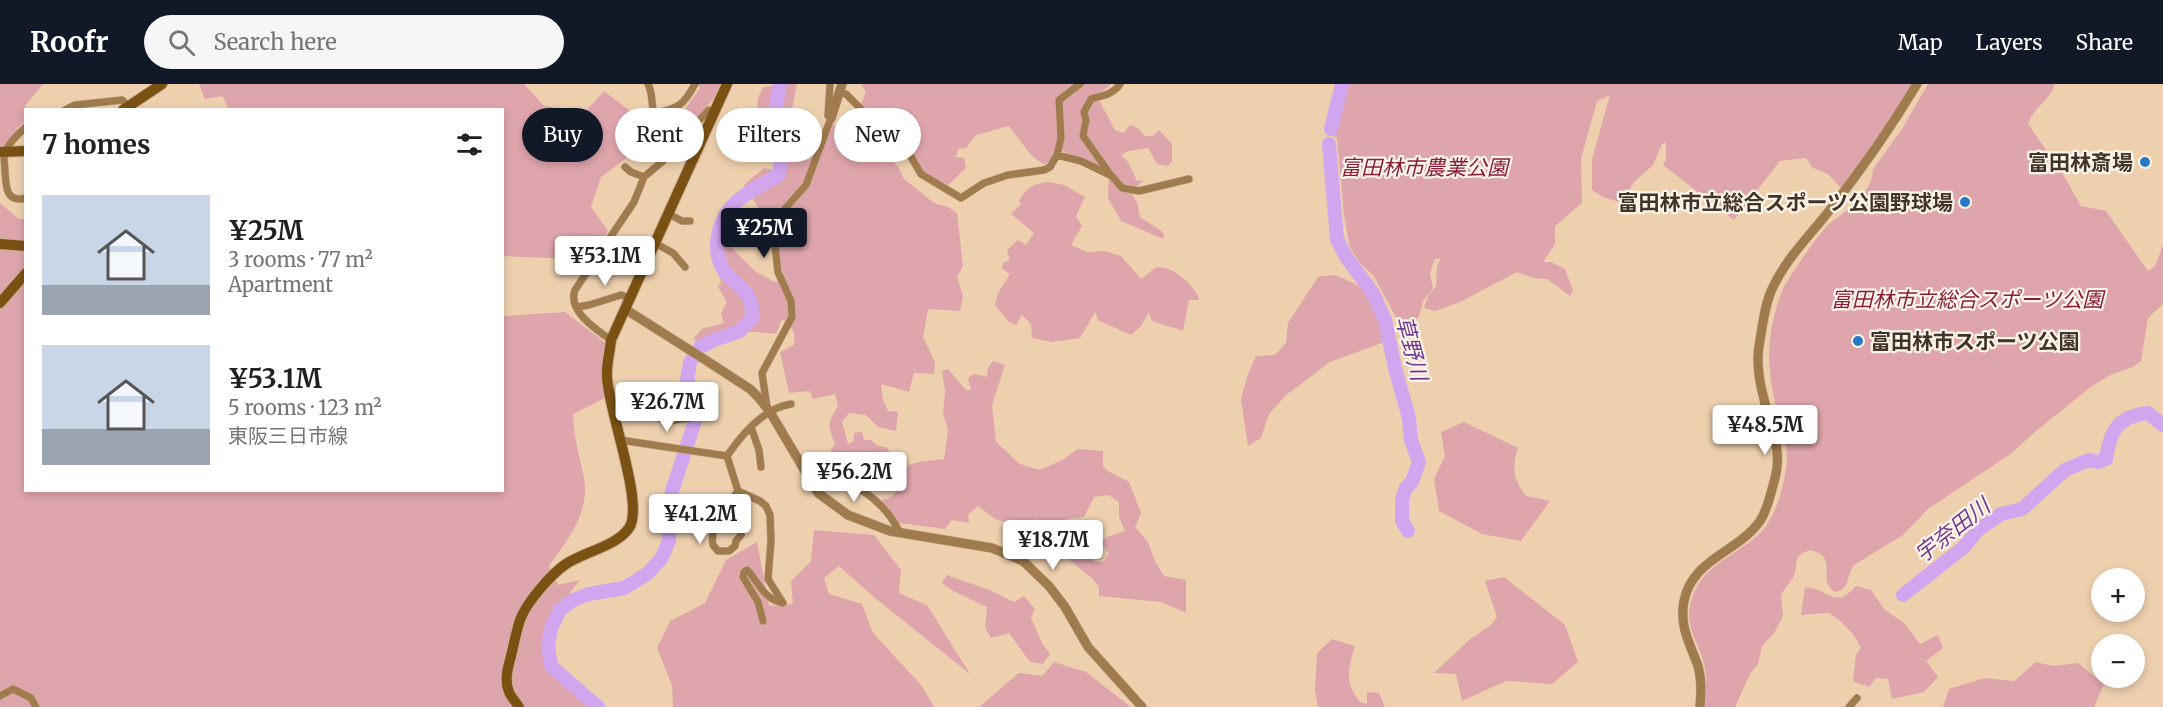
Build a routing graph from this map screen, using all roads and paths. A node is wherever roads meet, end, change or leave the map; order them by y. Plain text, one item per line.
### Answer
1 (162, 84) edge
2 (648, 84) edge
3 (695, 84) edge
4 (727, 84) edge
5 (830, 84) edge
6 (1080, 84) edge
7 (1120, 84) edge
8 (1917, 84) edge
9 (841, 88) edge
10 (69, 108) edge
11 (125, 108) edge
12 (715, 111) junction
13 (831, 118) junction
14 (24, 129) edge
15 (24, 151) edge
16 (2, 152) edge
17 (1058, 155) junction
18 (625, 167) dead end
19 (644, 177) junction
20 (1112, 177) junction
21 (1189, 179) dead end
22 (24, 198) edge
23 (669, 214) junction
24 (690, 221) dead end
25 (655, 243) junction
26 (0, 244) edge
27 (24, 246) edge
28 (685, 267) dead end
29 (24, 275) edge
30 (630, 298) junction
31 (0, 303) edge
32 (577, 307) junction
33 (625, 309) junction
34 (611, 340) junction
35 (791, 404) dead end
36 (656, 408) dead end
37 (768, 410) junction
38 (614, 414) junction
39 (644, 415) junction
40 (690, 418) dead end
41 (751, 427) junction
42 (619, 439) junction
43 (727, 456) junction
44 (761, 467) dead end
45 (808, 473) junction
46 (738, 491) junction
47 (900, 533) junction
48 (741, 535) dead end
49 (763, 621) dead end
50 (0, 696) edge
51 (1857, 698) dead end
52 (36, 707) edge
53 (519, 707) edge
54 (1142, 707) edge
55 (1701, 707) edge
56 (1849, 707) edge

1 - 11 main road
2 - 3 street
4 - 12 main road
5 - 13 street
6 - 17 street
7 - 20 street
8 - 55 street
9 - 13 street
9 - 17 street
10 - 11 street
12 - 19 street
12 - 23 main road
13 - 37 street
14 - 16 street
15 - 16 main road
16 - 22 street
17 - 20 street
18 - 19 street
19 - 32 street
20 - 21 street
23 - 24 street
23 - 25 main road
25 - 28 street
25 - 30 main road
26 - 27 main road
29 - 31 main road
30 - 32 street
30 - 33 main road
32 - 34 street
33 - 34 main road
33 - 37 street
34 - 38 main road
35 - 37 street
36 - 39 street
37 - 41 street
37 - 45 street
38 - 39 street
38 - 42 main road
39 - 40 street
41 - 43 street
41 - 44 street
42 - 43 street
42 - 53 main road
43 - 46 street
45 - 47 street
45 - 47 street
46 - 48 street
46 - 49 street
47 - 54 street
50 - 52 street
51 - 56 street

